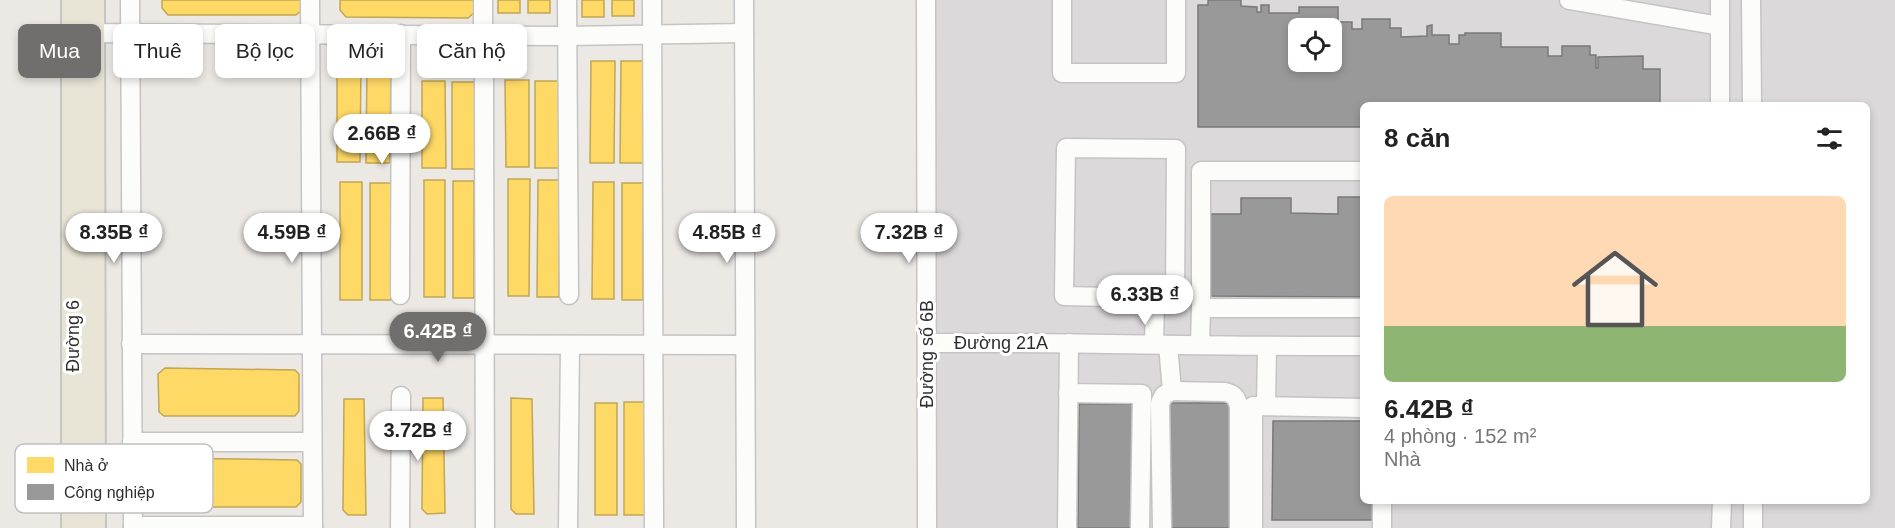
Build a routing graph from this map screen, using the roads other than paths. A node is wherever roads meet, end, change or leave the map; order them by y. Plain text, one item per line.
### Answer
1 (73, 0) edge
2 (93, 0) edge
3 (130, 0) edge
4 (310, 0) edge
5 (483, 0) edge
6 (567, 0) edge
7 (652, 0) edge
8 (744, 0) edge
9 (926, 0) edge
10 (1062, 0) edge
11 (1176, 0) edge
12 (1569, 0) edge
13 (1720, 0) edge
14 (1751, 0) edge
15 (80, 24) edge
16 (86, 24) edge
17 (129, 24) edge
18 (310, 24) edge
19 (483, 24) edge
20 (1720, 26) junction
21 (744, 33) junction
22 (652, 35) junction
23 (527, 36) edge
24 (567, 36) junction
25 (82, 78) edge
26 (84, 78) edge
27 (129, 78) edge
28 (310, 78) edge
29 (401, 78) edge
30 (484, 79) dead end
31 (1720, 102) edge
32 (1752, 102) edge
33 (1360, 171) edge
34 (569, 295) dead end
35 (400, 296) dead end
36 (1155, 298) junction
37 (1201, 308) junction
38 (1360, 308) edge
39 (927, 343) junction
40 (1069, 343) junction
41 (131, 344) junction
42 (310, 345) junction
43 (484, 345) junction
44 (745, 345) junction
45 (1161, 345) junction
46 (1200, 345) junction
47 (570, 346) junction
48 (654, 346) junction
49 (1267, 346) junction
50 (1360, 346) edge
51 (1172, 391) junction
52 (1068, 393) junction
53 (400, 396) dead end
54 (1266, 406) junction
55 (1360, 408) edge
56 (132, 442) joint
57 (312, 442) junction
58 (75, 444) edge
59 (92, 444) edge
60 (1382, 504) edge
61 (1722, 504) edge
62 (1753, 504) edge
63 (73, 513) edge
64 (94, 513) edge
65 (133, 527) edge
66 (313, 527) edge
67 (73, 528) edge
68 (94, 528) edge
69 (400, 528) edge
70 (485, 528) edge
71 (568, 528) edge
72 (654, 528) edge
73 (746, 528) edge
74 (927, 528) edge
75 (1067, 528) edge
76 (1140, 528) edge
77 (1162, 528) edge
78 (1239, 528) edge
79 (1253, 528) edge
80 (1382, 528) edge
81 (1721, 528) edge
82 (1753, 528) edge

1 - 15 main road, Đường 6
2 - 16 main road, Đường 6
3 - 17 street
4 - 18 street
5 - 19 street
6 - 24 street
7 - 22 street
8 - 21 street
9 - 39 street, Đường số 6B
10 - 11 street
12 - 20 street
13 - 20 street
14 - 32 street
20 - 31 street
21 - 22 street
21 - 44 street
22 - 24 street
22 - 48 street
23 - 24 street
24 - 34 street
25 - 58 main road, Đường 6
26 - 59 main road, Đường 6
27 - 41 street
28 - 42 street
29 - 35 street
30 - 43 street
33 - 37 street
36 - 36 street
36 - 45 street
37 - 38 street
37 - 46 street
39 - 40 street, Đường 21A
39 - 74 street, Đường số 6B
40 - 45 street, Đường 21A
40 - 52 street
41 - 42 street
41 - 56 street
42 - 43 street
42 - 57 street
43 - 47 street
43 - 70 street
44 - 48 street
44 - 73 street
45 - 46 street, Đường 21A
45 - 51 street
46 - 49 street, Đường 21A
47 - 48 street
47 - 71 street
48 - 72 street
49 - 50 street, Đường 21A
49 - 54 street
51 - 77 street
51 - 78 street
52 - 75 street
52 - 76 street
53 - 69 street
54 - 55 street
54 - 79 street
56 - 57 street
57 - 66 street
60 - 80 street
61 - 81 street
62 - 82 street
63 - 67 main road, Đường 6
64 - 68 main road, Đường 6
65 - 66 street

